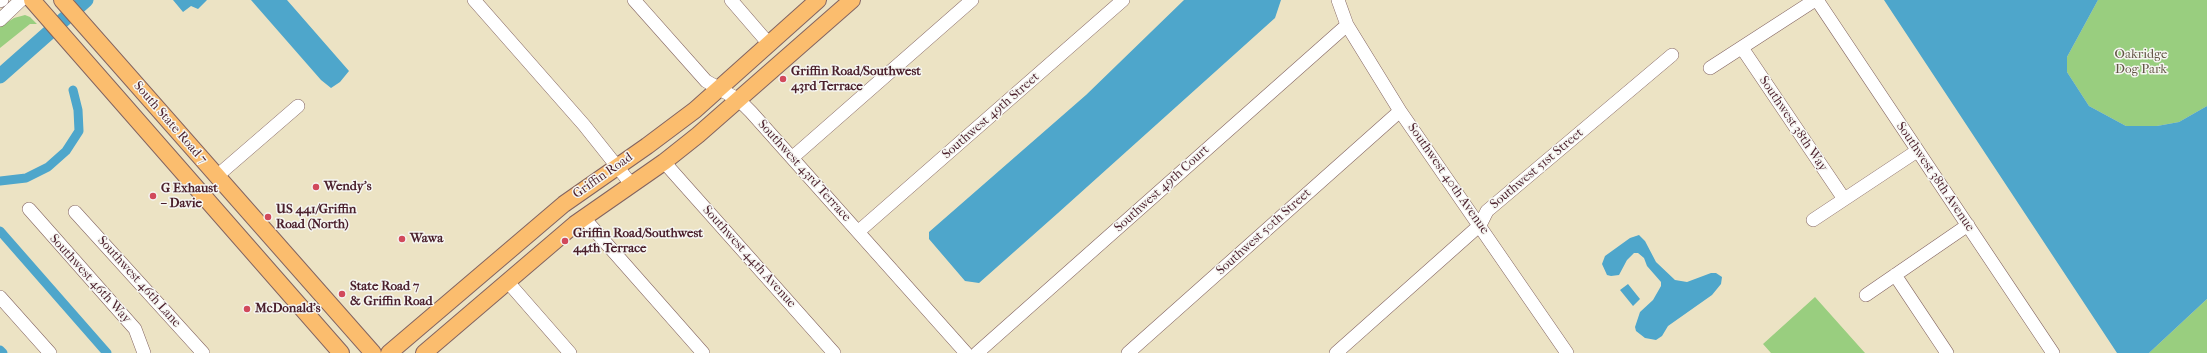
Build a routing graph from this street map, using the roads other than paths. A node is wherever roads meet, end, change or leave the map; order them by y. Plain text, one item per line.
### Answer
1 (21, 0) edge
2 (62, 0) edge
3 (474, 0) edge
4 (634, 0) edge
5 (731, 0) edge
6 (818, 0) edge
7 (852, 0) edge
8 (972, 0) edge
9 (1123, 0) edge
10 (1338, 0) edge
11 (1816, 0) edge
12 (38, 6) edge
13 (0, 20) edge
14 (1347, 25) junction
15 (769, 44) junction
16 (1742, 48) junction
17 (1672, 55) dead end
18 (1710, 68) dead end
19 (720, 89) junction
20 (739, 100) junction
21 (298, 106) dead end
22 (1400, 111) junction
23 (1917, 151) junction
24 (793, 157) junction
25 (664, 162) junction
26 (175, 163) junction
27 (617, 166) junction
28 (217, 176) junction
29 (631, 184) junction
30 (1844, 199) junction
31 (29, 209) dead end
32 (75, 212) dead end
33 (583, 217) junction
34 (1813, 220) dead end
35 (1480, 225) junction
36 (1968, 225) junction
37 (858, 231) junction
38 (1895, 275) junction
39 (507, 281) junction
40 (1866, 295) dead end
41 (0, 297) edge
42 (50, 353) edge
43 (144, 353) edge
44 (203, 353) edge
45 (341, 353) edge
46 (373, 353) edge
47 (389, 353) edge
48 (424, 353) edge
49 (570, 353) edge
50 (703, 353) edge
51 (834, 353) edge
52 (966, 353) edge
53 (977, 353) edge
54 (1128, 353) edge
55 (1336, 353) edge
56 (1567, 353) edge
57 (1947, 353) edge
58 (2053, 353) edge

1 - 13 street
2 - 28 main road, South State Road 7
3 - 27 street
4 - 19 street, Southwest 43rd Terrace
5 - 15 street
6 - 15 main road, Griffin Road
7 - 20 main road, Griffin Road
8 - 24 street
9 - 37 street, Southwest 49th Street
10 - 14 street, Southwest 40th Avenue
11 - 16 street
11 - 23 street, Southwest 38th Avenue
12 - 26 main road, South State Road 7
14 - 22 street, Southwest 40th Avenue
14 - 53 street, Southwest 49th Court
15 - 19 main road, Griffin Road
16 - 18 street
16 - 30 street, Southwest 38th Way
17 - 35 street, Southwest 51st Street
19 - 20 street, Southwest 43rd Terrace
19 - 27 main road, Griffin Road
20 - 24 street, Southwest 43rd Terrace
20 - 25 main road, Griffin Road
21 - 28 street
22 - 35 street, Southwest 40th Avenue
22 - 54 street, Southwest 50th Street
23 - 30 street
23 - 36 street, Southwest 38th Avenue
24 - 37 street, Southwest 43rd Terrace
25 - 29 main road, Griffin Road
25 - 51 street, Southwest 44th Avenue
26 - 28 main road
26 - 45 main road, South State Road 7
27 - 29 street
27 - 47 main road, Griffin Road
28 - 46 main road, South State Road 7
29 - 33 main road, Griffin Road
30 - 34 street
31 - 43 street, Southwest 46th Way
32 - 44 street, Southwest 46th Lane
33 - 39 main road, Griffin Road
33 - 50 street
35 - 55 street, Southwest 51st Street
35 - 56 street, Southwest 40th Avenue
36 - 38 street
36 - 58 street, Southwest 38th Avenue
37 - 52 street, Southwest 43rd Terrace
38 - 40 street
38 - 57 street
39 - 48 main road, Griffin Road
39 - 49 street
41 - 42 street

